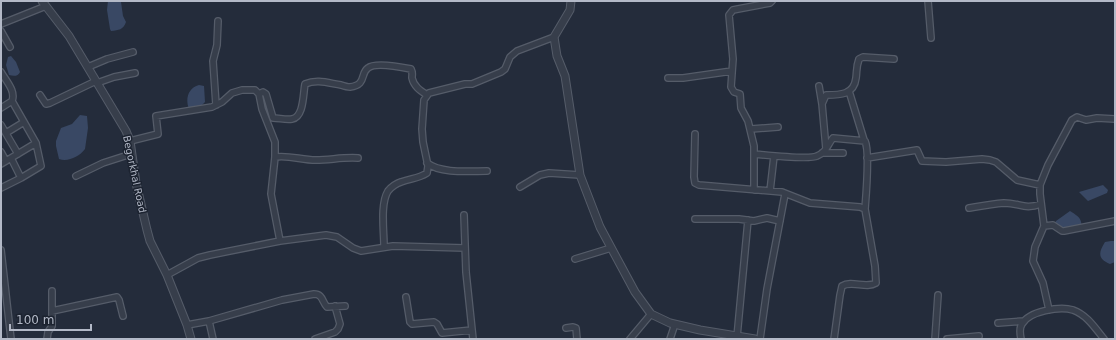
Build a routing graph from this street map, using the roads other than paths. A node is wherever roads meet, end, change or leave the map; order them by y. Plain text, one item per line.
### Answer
1 (571, 1) edge
2 (772, 1) edge
3 (928, 1) edge
4 (44, 3) edge
5 (218, 21) dead end
6 (1, 24) edge
7 (1, 31) edge
8 (554, 37) junction
9 (931, 38) dead end
10 (10, 47) dead end
11 (133, 52) dead end
12 (894, 59) dead end
13 (88, 67) junction
14 (732, 72) junction
15 (135, 73) dead end
16 (2, 75) edge
17 (668, 78) dead end
18 (97, 82) junction
19 (819, 86) dead end
20 (849, 92) junction
21 (259, 94) junction
22 (40, 95) dead end
23 (427, 95) junction
24 (12, 102) junction
25 (822, 104) junction
26 (216, 105) junction
27 (1, 108) edge
28 (1115, 119) edge
29 (24, 122) junction
30 (1, 125) edge
31 (778, 127) dead end
32 (750, 129) junction
33 (6, 133) junction
34 (695, 134) dead end
35 (130, 140) junction
36 (864, 140) junction
37 (36, 143) junction
38 (824, 151) junction
39 (1, 152) edge
40 (843, 153) dead end
41 (18, 154) junction
42 (131, 154) junction
43 (754, 154) junction
44 (774, 156) junction
45 (275, 157) junction
46 (358, 158) dead end
47 (867, 158) junction
48 (6, 161) edge
49 (427, 163) junction
50 (487, 171) dead end
51 (580, 175) junction
52 (76, 176) dead end
53 (21, 178) junction
54 (1040, 185) junction
55 (520, 187) dead end
56 (1, 188) edge
57 (754, 190) junction
58 (770, 191) junction
59 (785, 194) junction
60 (1041, 204) junction
61 (969, 208) dead end
62 (865, 209) junction
63 (464, 214) dead end
64 (695, 219) dead end
65 (748, 220) junction
66 (780, 221) junction
67 (1115, 221) edge
68 (1044, 226) junction
69 (280, 241) junction
70 (384, 246) junction
71 (465, 248) junction
72 (611, 248) junction
73 (1, 250) edge
74 (574, 259) dead end
75 (167, 275) junction
76 (52, 290) dead end
77 (938, 295) dead end
78 (406, 297) dead end
79 (335, 306) junction
80 (345, 306) dead end
81 (1049, 310) junction
82 (52, 311) junction
83 (650, 314) junction
84 (124, 316) dead end
85 (209, 320) junction
86 (1024, 320) junction
87 (998, 323) dead end
88 (675, 324) junction
89 (187, 325) junction
90 (566, 328) dead end
91 (472, 330) junction
92 (979, 336) dead end
93 (737, 337) junction
94 (11, 339) edge
95 (47, 339) edge
96 (190, 339) edge
97 (213, 339) edge
98 (315, 339) edge
99 (473, 339) edge
100 (577, 339) edge
101 (630, 339) edge
102 (670, 339) edge
103 (755, 339) edge
104 (760, 339) edge
105 (834, 339) edge
106 (935, 339) edge
107 (947, 339) edge
108 (1021, 339) edge
109 (1104, 339) edge

1 - 8 street
2 - 14 street
3 - 9 street
4 - 6 street
4 - 13 street, Begorkhal Road
5 - 26 street
7 - 10 street
8 - 23 street
8 - 51 street
11 - 13 street
12 - 20 street
13 - 18 street, Begorkhal Road
14 - 17 street
14 - 32 street
15 - 18 street
16 - 24 street
18 - 22 street
18 - 35 street, Begorkhal Road
19 - 25 street
20 - 25 street
20 - 36 street
21 - 23 street
21 - 26 street
21 - 45 street
23 - 49 street
24 - 27 street
24 - 29 street
25 - 38 street
26 - 35 street
28 - 54 street
29 - 33 street
29 - 37 street
30 - 33 street
31 - 32 street
32 - 43 street
33 - 41 street
34 - 57 street
35 - 42 street, Begorkhal Road
36 - 38 street
36 - 47 street
37 - 41 street
37 - 53 street
38 - 40 street
38 - 44 street
39 - 48 street
41 - 48 street
42 - 52 street
42 - 75 street, Begorkhal Road
43 - 44 street
43 - 57 street
44 - 58 street
45 - 46 street
45 - 69 street
47 - 54 street
47 - 62 street
48 - 53 street
49 - 50 street
49 - 70 street
51 - 55 street
51 - 72 street
53 - 56 street
54 - 60 street
57 - 58 street
58 - 59 street
59 - 62 street
59 - 66 street
60 - 61 street
60 - 68 street
62 - 105 street
63 - 71 street
64 - 65 street
65 - 66 street
65 - 93 street
66 - 104 street
67 - 68 street
68 - 81 street
69 - 70 street
69 - 75 street
70 - 71 street
71 - 91 street
72 - 74 street
72 - 83 street
73 - 94 street
75 - 89 street, Begorkhal Road
76 - 82 street
77 - 106 street
78 - 91 street
79 - 80 street
79 - 85 street
79 - 98 street
81 - 86 street
81 - 109 street
82 - 84 street
82 - 95 street
83 - 88 street
83 - 101 street
85 - 89 street
85 - 97 street
86 - 87 street
86 - 108 street
88 - 93 street
88 - 102 street
89 - 96 street, Begorkhal Road
90 - 100 street
91 - 99 street
92 - 107 street
93 - 103 street

